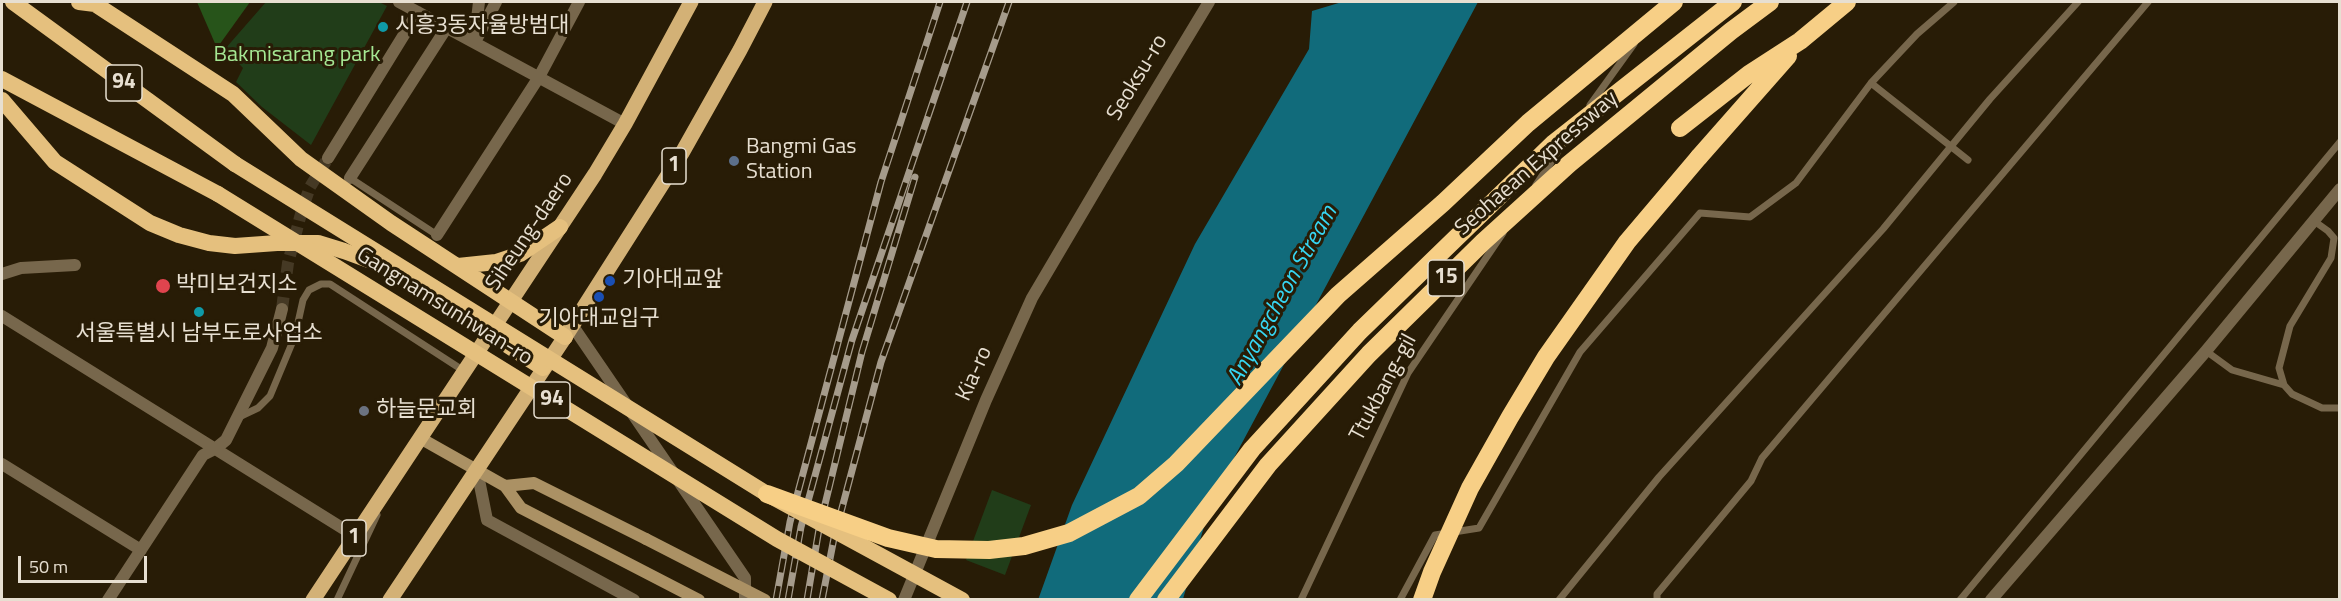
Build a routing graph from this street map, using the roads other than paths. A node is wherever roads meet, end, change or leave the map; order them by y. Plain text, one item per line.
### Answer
1 (13, 2) edge
2 (79, 2) edge
3 (399, 2) edge
4 (479, 2) edge
5 (496, 2) edge
6 (579, 2) edge
7 (691, 2) edge
8 (765, 2) edge
9 (1209, 2) edge
10 (1667, 2) edge
11 (1674, 2) edge
12 (1733, 2) edge
13 (1770, 2) edge
14 (1847, 2) edge
15 (1954, 2) edge
16 (2078, 2) edge
17 (2148, 2) edge
18 (418, 12) junction
19 (447, 27) junction
20 (1800, 41) junction
21 (475, 42) junction
22 (539, 77) junction
23 (3, 83) edge
24 (1872, 83) junction
25 (2, 100) edge
26 (625, 124) junction
27 (1680, 128) dead end
28 (2340, 142) edge
29 (1950, 146) junction
30 (328, 158) tunnel mouth
31 (1968, 160) dead end
32 (1104, 176) joint
33 (350, 178) joint
34 (2340, 189) edge
35 (2314, 221) junction
36 (560, 227) junction
37 (437, 235) joint
38 (75, 265) dead end
39 (458, 266) junction
40 (2, 273) edge
41 (510, 301) junction
42 (282, 309) tunnel mouth
43 (2, 316) edge
44 (568, 331) junction
45 (489, 333) junction
46 (2206, 351) junction
47 (543, 368) junction
48 (464, 371) junction
49 (2284, 385) junction
50 (2340, 408) edge
51 (239, 417) junction
52 (420, 438) junction
53 (215, 450) junction
54 (2, 464) edge
55 (477, 470) junction
56 (394, 477) junction
57 (505, 486) junction
58 (767, 494) junction
59 (355, 536) junction
60 (141, 550) junction
61 (631, 599) edge
62 (108, 600) edge
63 (314, 600) edge
64 (338, 600) edge
65 (390, 600) edge
66 (699, 600) edge
67 (745, 600) edge
68 (765, 600) edge
69 (889, 600) edge
70 (904, 600) edge
71 (962, 600) edge
72 (1138, 600) edge
73 (1166, 600) edge
74 (1301, 600) edge
75 (1400, 600) edge
76 (1422, 600) edge
77 (1559, 600) edge
78 (1657, 600) edge
79 (1960, 600) edge
80 (1990, 600) edge

1 - 58 highway, 94, bridge
2 - 39 highway
3 - 18 street
4 - 21 street
5 - 21 street
6 - 22 street
7 - 26 main road, Siheung-daero / 1
8 - 44 main road, 1
9 - 32 street, Seoksu-ro
10 - 74 lane, Ttukbang-gil
11 - 58 highway, bridge
12 - 72 highway, Seohaean Expressway / 15, bridge
13 - 73 highway, Seohaean Expressway / 15, bridge
14 - 20 highway
15 - 24 lane
16 - 29 lane
17 - 78 lane
18 - 19 street
18 - 30 street
19 - 21 street
19 - 33 street
20 - 27 highway
20 - 76 highway, bridge
21 - 22 street
22 - 26 street
22 - 37 street
23 - 69 highway, Gangnamsunhwan-ro / 94, bridge
24 - 29 lane
24 - 75 lane
25 - 45 highway
26 - 36 main road, Siheung-daero / 1
28 - 79 lane
29 - 31 lane
29 - 77 lane
32 - 70 street, Kia-ro
33 - 37 lane
34 - 35 street
35 - 46 street
35 - 49 lane
36 - 39 highway
36 - 41 main road, Siheung-daero / 1
38 - 40 street
39 - 41 highway
41 - 44 highway
41 - 45 main road, Siheung-daero / 1
42 - 51 street
43 - 53 street
44 - 47 main road, 1
44 - 67 street
45 - 47 highway
45 - 48 main road, Siheung-daero / 1
46 - 49 lane
46 - 80 street
47 - 55 main road, 1
48 - 51 lane
48 - 52 main road, Siheung-daero / 1
49 - 50 lane
51 - 53 street
52 - 55 main road
52 - 56 main road, Siheung-daero / 1
53 - 59 street
53 - 60 street
54 - 60 street
55 - 57 main road
55 - 61 street
55 - 65 main road, 1
56 - 59 main road, Siheung-daero / 1
56 - 64 lane
57 - 66 main road
57 - 68 main road, bridge
58 - 71 highway, bridge
59 - 63 main road, Siheung-daero / 1
60 - 62 street

